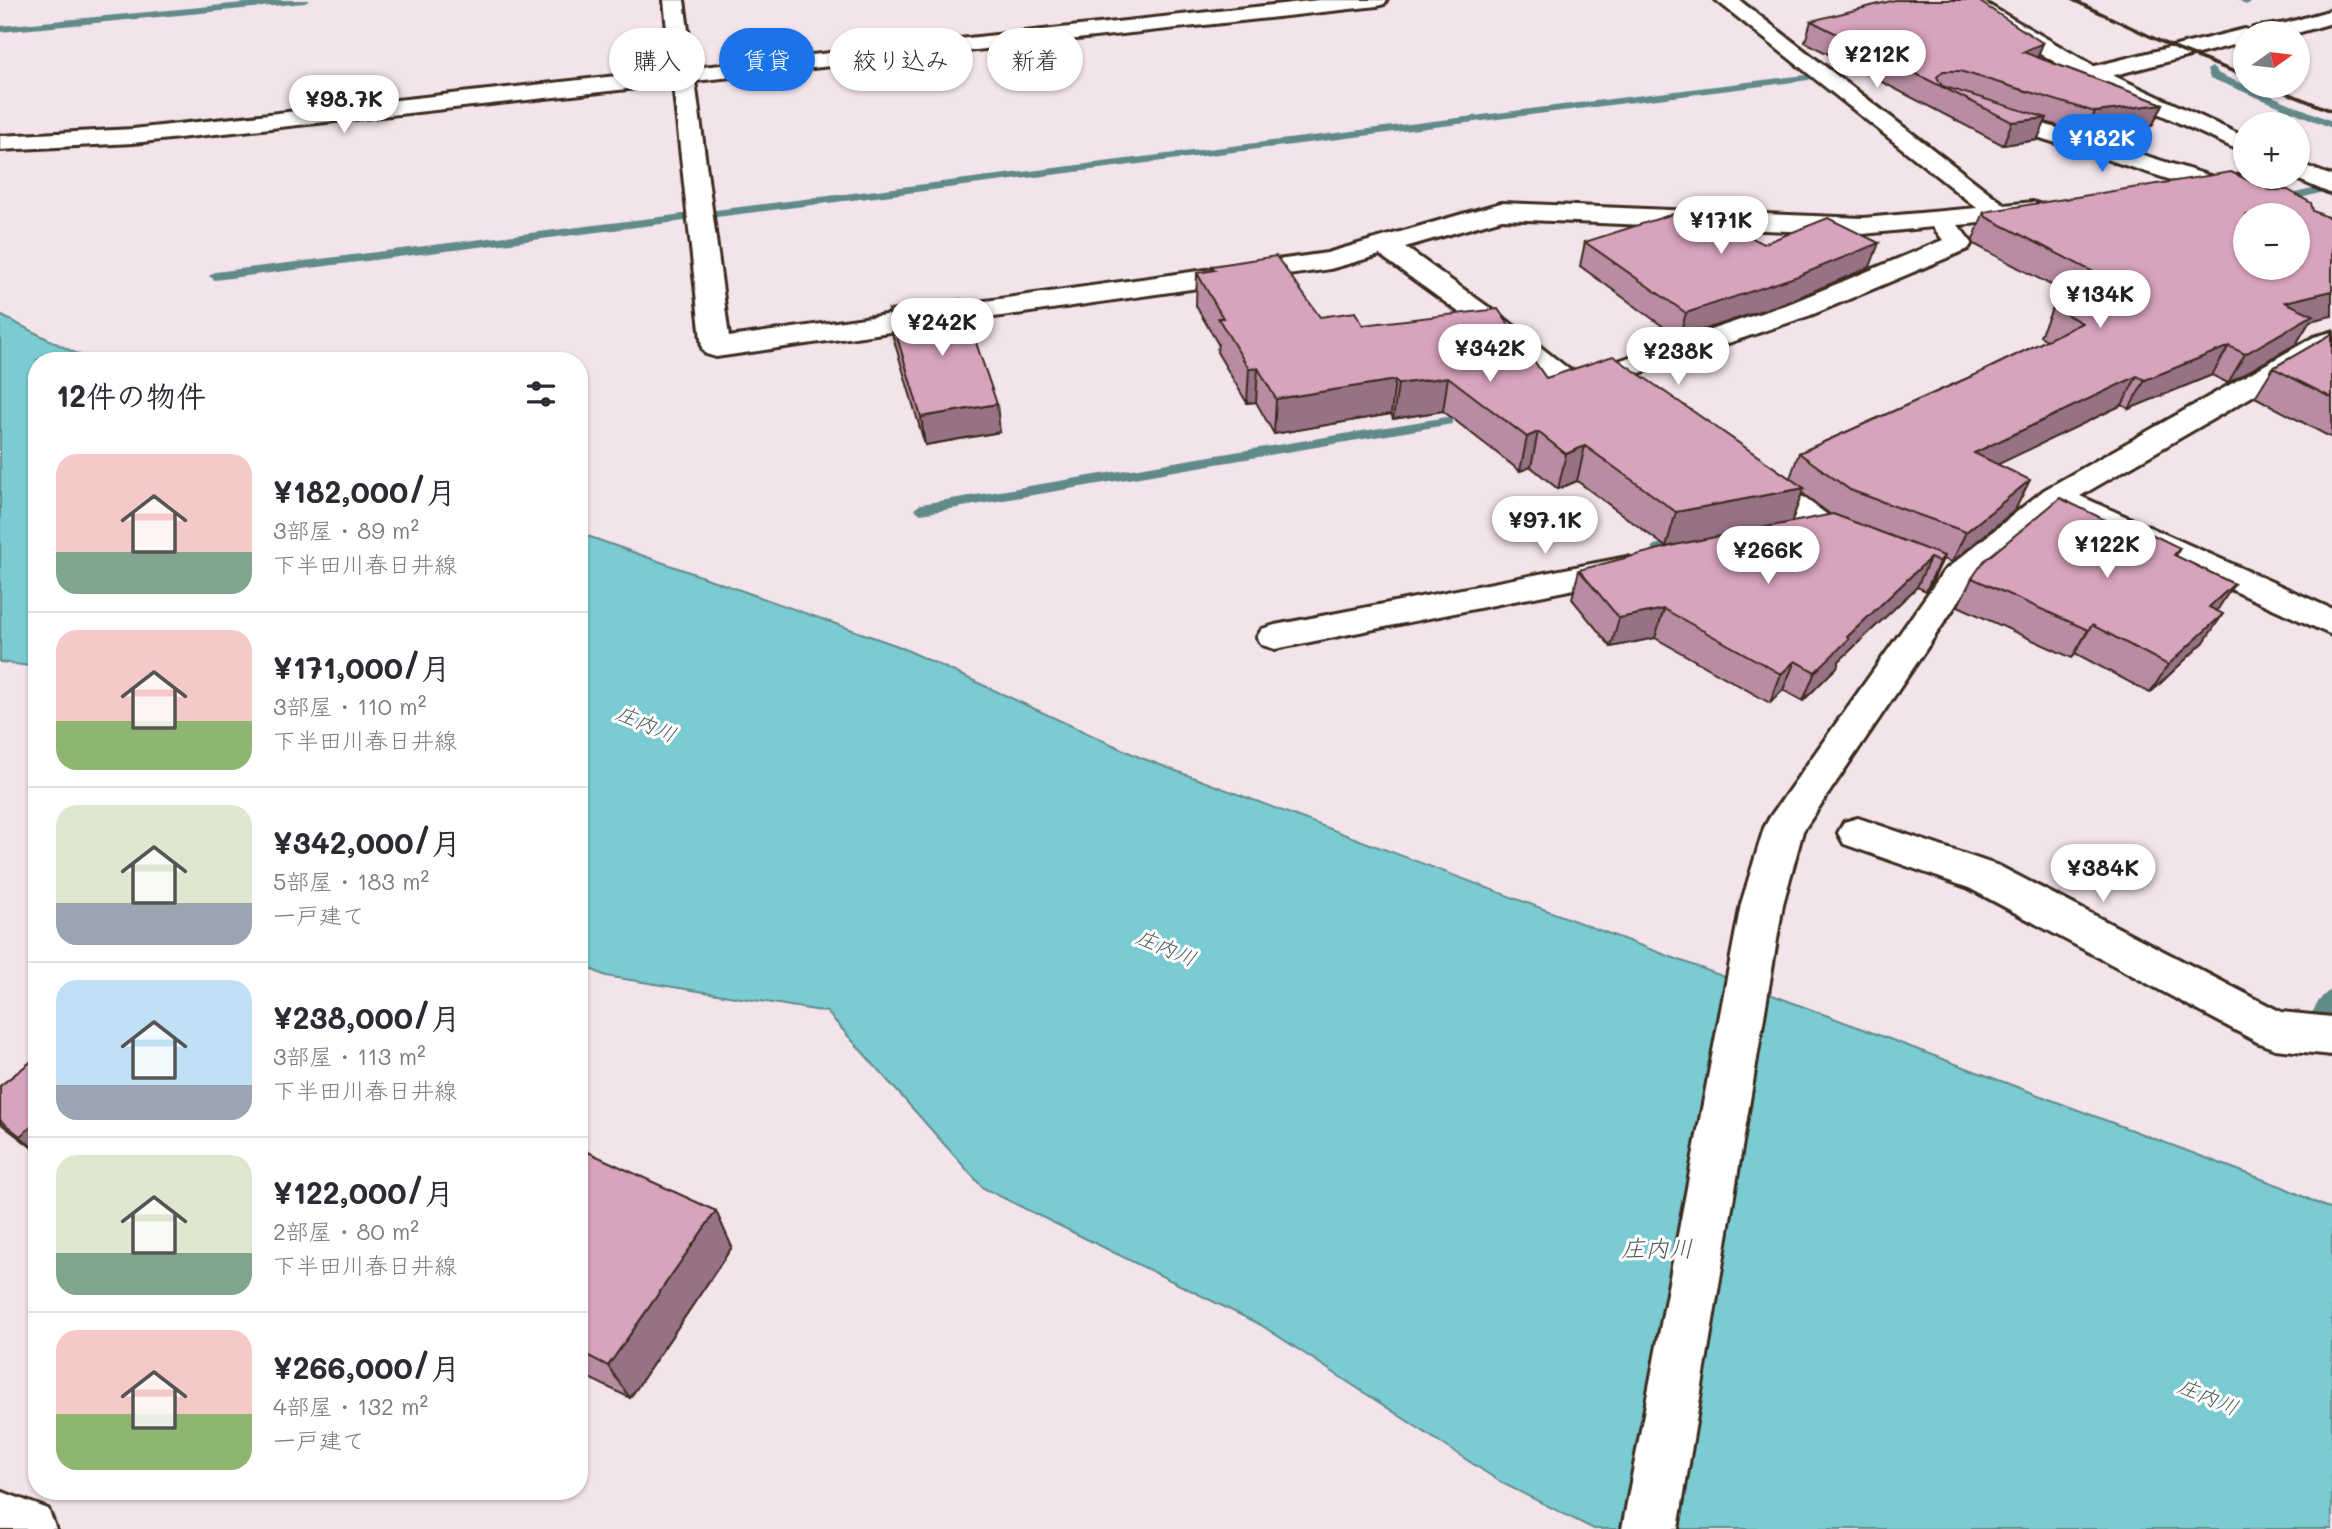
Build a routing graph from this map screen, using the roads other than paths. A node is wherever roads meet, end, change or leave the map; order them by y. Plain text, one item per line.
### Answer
1 (674, 0) edge
2 (1377, 0) edge
3 (1726, 0) edge
4 (1965, 0) edge
5 (2332, 16) edge
6 (2310, 22) edge
7 (678, 28) edge
8 (2233, 38) edge
9 (705, 73) edge
10 (2091, 74) junction
11 (609, 83) edge
12 (686, 91) edge
13 (1969, 108) edge
14 (2233, 140) edge
15 (0, 143) edge
16 (2310, 178) edge
17 (2233, 183) edge
18 (2216, 186) junction
19 (2332, 186) edge
20 (2162, 193) edge
21 (2251, 203) edge
22 (2054, 207) edge
23 (2001, 214) junction
24 (1940, 219) junction
25 (1384, 245) junction
26 (2332, 341) edge
27 (1737, 463) edge
28 (2055, 497) junction
29 (1825, 529) junction
30 (1785, 537) edge
31 (1884, 552) edge
32 (1664, 561) edge
33 (2332, 623) edge
34 (1275, 637) dead end
35 (1858, 833) dead end
36 (2332, 1036) edge
37 (0, 1519) edge
38 (28, 1529) edge
39 (1650, 1529) edge

1 - 7 street
2 - 9 street
3 - 23 street
4 - 10 street
5 - 6 street
8 - 10 street
10 - 14 street
11 - 15 street
12 - 25 street
13 - 18 street
16 - 19 street
17 - 18 street
18 - 20 street
18 - 21 street
22 - 23 street
23 - 24 street
24 - 25 street
24 - 25 street
26 - 28 street
27 - 29 street
28 - 33 street
28 - 39 street
29 - 30 street
29 - 31 street
32 - 34 street
35 - 36 street
37 - 38 street

